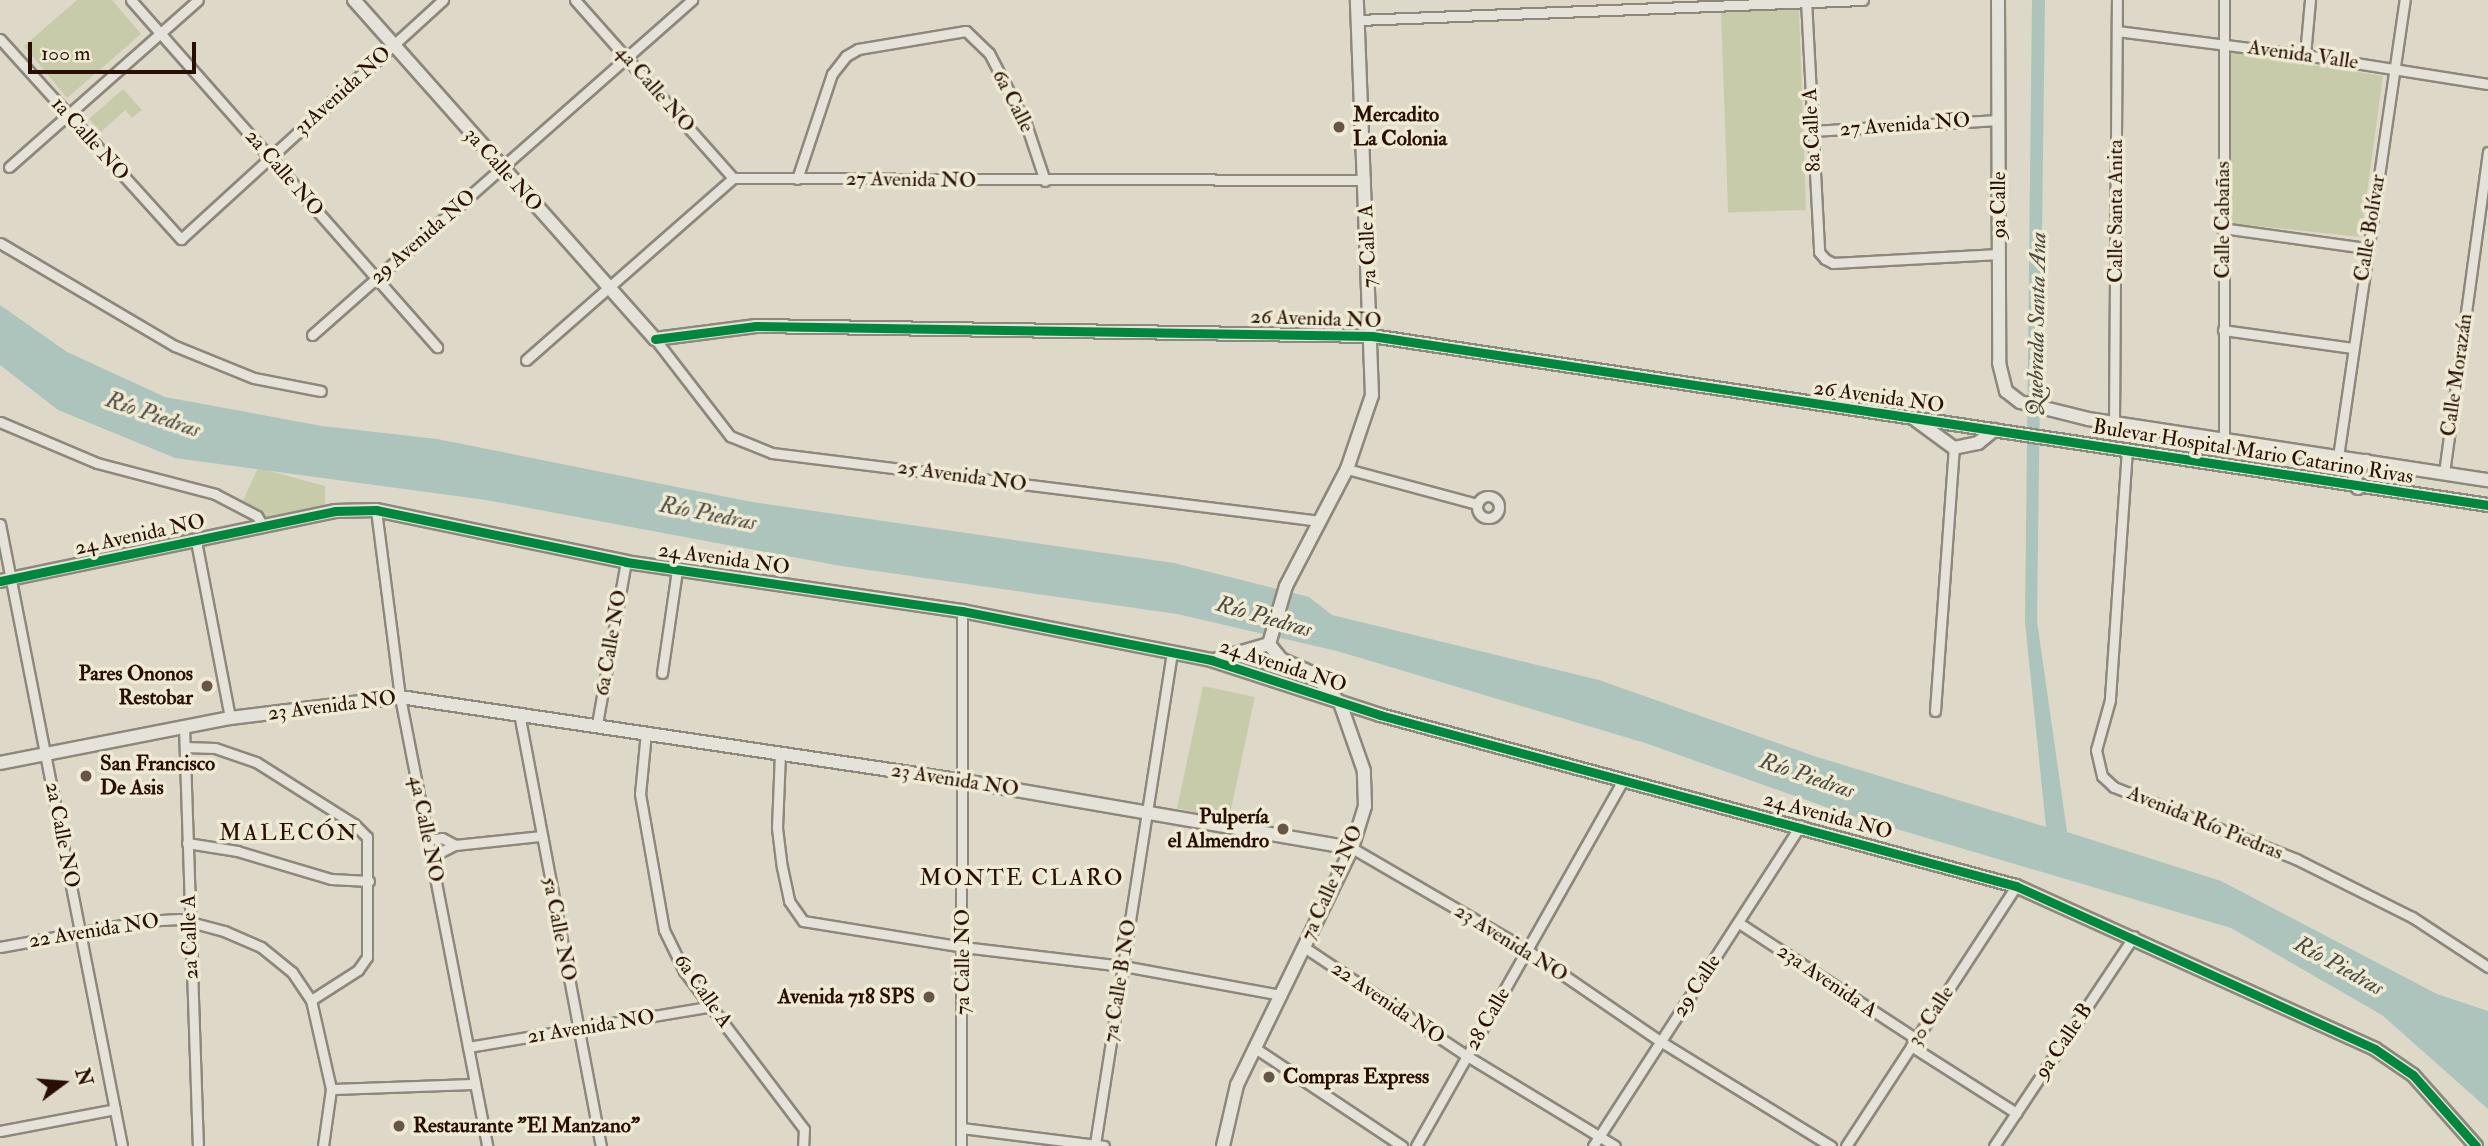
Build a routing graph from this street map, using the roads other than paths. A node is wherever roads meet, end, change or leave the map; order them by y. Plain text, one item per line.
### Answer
1 (131, 0) edge
2 (198, 0) edge
3 (354, 0) edge
4 (443, 0) edge
5 (575, 0) edge
6 (692, 0) edge
7 (1357, 0) edge
8 (1863, 0) edge
9 (1998, 0) edge
10 (2117, 0) edge
11 (2224, 0) edge
12 (2310, 0) edge
13 (2405, 0) edge
14 (1806, 2) edge
15 (1358, 20) junction
16 (2117, 32) junction
17 (160, 33) junction
18 (0, 39) edge
19 (2224, 44) junction
20 (393, 45) junction
21 (2305, 55) junction
22 (627, 57) junction
23 (2395, 68) junction
24 (2488, 84) edge
25 (68, 115) junction
26 (1998, 120) junction
27 (1812, 131) junction
28 (2488, 152) edge
29 (271, 157) junction
30 (9, 167) dead end
31 (501, 168) junction
32 (733, 178) junction
33 (797, 179) junction
34 (1365, 180) junction
35 (1045, 181) junction
36 (2222, 228) junction
37 (181, 239) joint
38 (0, 243) edge
39 (2367, 248) junction
40 (1999, 254) junction
41 (377, 278) junction
42 (608, 288) junction
43 (2223, 330) junction
44 (312, 335) dead end
45 (1372, 336) junction
46 (655, 339) junction
47 (436, 346) dead end
48 (2352, 348) junction
49 (526, 360) dead end
50 (321, 391) dead end
51 (2020, 402) joint
52 (1917, 421) junction
53 (0, 422) edge
54 (2114, 422) junction
55 (1994, 430) junction
56 (2012, 433) joint
57 (2224, 439) junction
58 (1954, 448) junction
59 (2127, 449) junction
60 (2338, 457) junction
61 (2366, 461) junction
62 (1347, 469) junction
63 (2444, 473) junction
64 (2488, 480) edge
65 (2358, 488) junction
66 (1477, 504) dead end
67 (2488, 505) edge
68 (376, 510) junction
69 (1320, 521) junction
70 (0, 524) edge
71 (263, 526) junction
72 (196, 541) junction
73 (626, 562) junction
74 (677, 570) junction
75 (6, 580) edge
76 (962, 611) junction
77 (1269, 642) junction
78 (1172, 653) junction
79 (1211, 660) junction
80 (662, 673) dead end
81 (400, 697) junction
82 (1340, 703) junction
83 (1935, 711) dead end
84 (519, 712) junction
85 (230, 718) junction
86 (597, 724) junction
87 (184, 727) junction
88 (646, 732) junction
89 (184, 747) junction
90 (780, 753) junction
91 (46, 755) junction
92 (0, 763) edge
93 (964, 781) junction
94 (1622, 782) junction
95 (1147, 810) junction
96 (1801, 825) junction
97 (540, 835) junction
98 (428, 840) junction
99 (187, 843) junction
100 (455, 845) junction
101 (1352, 848) junction
102 (431, 857) junction
103 (369, 881) junction
104 (2015, 886) junction
105 (189, 920) junction
106 (1739, 923) junction
107 (81, 932) junction
108 (2134, 936) junction
109 (0, 947) edge
110 (963, 947) junction
111 (1304, 947) junction
112 (1527, 950) junction
113 (1123, 965) junction
114 (2488, 967) edge
115 (1281, 995) junction
116 (311, 1000) junction
117 (713, 1006) junction
118 (579, 1029) junction
119 (1660, 1041) junction
120 (1913, 1043) junction
121 (468, 1047) junction
122 (1255, 1048) junction
123 (1466, 1056) junction
124 (475, 1084) junction
125 (331, 1089) junction
126 (115, 1109) junction
127 (2016, 1112) junction
128 (962, 1128) junction
129 (0, 1131) edge
130 (1600, 1136) junction
131 (326, 1144) edge
132 (1100, 1145) edge
133 (122, 1146) edge
134 (198, 1146) edge
135 (486, 1146) edge
136 (601, 1146) edge
137 (803, 1146) edge
138 (961, 1146) edge
139 (1223, 1146) edge
140 (1402, 1146) edge
141 (1416, 1146) edge
142 (1593, 1146) edge
143 (1615, 1146) edge
144 (1831, 1146) edge
145 (1846, 1146) edge
146 (1994, 1146) edge
147 (2476, 1146) edge

1 - 17 street, 2a Calle NO
2 - 17 street
3 - 20 street, 3a Calle NO
4 - 20 street, 31Avenida NO
5 - 22 street, 4a Calle NO
6 - 22 street, 29 Avenida NO
7 - 15 street, 7a Calle A
8 - 14 street
9 - 26 street, 9a Calle
10 - 16 street, Calle Santa Anita
11 - 19 street, Calle Cabañas
12 - 21 street
13 - 23 street, Calle Bolívar
14 - 15 street
14 - 27 street, 8a Calle A
15 - 34 street, 7a Calle A
16 - 19 street, Avenida Valle
16 - 54 street, Calle Santa Anita
17 - 25 street
17 - 29 street, 2a Calle NO
18 - 25 street, 1a Calle NO
19 - 21 street, Avenida Valle
19 - 36 street, Calle Cabañas
20 - 29 street, 31Avenida NO
20 - 31 street, 3a Calle NO
21 - 23 street, Avenida Valle
22 - 31 street, 29 Avenida NO
22 - 32 street, 4a Calle NO
23 - 24 street, Avenida Valle
23 - 39 street, Calle Bolívar
25 - 30 street
25 - 37 street, 1a Calle NO
26 - 27 street, 27 Avenida NO
26 - 40 street, 9a Calle
27 - 40 street, 8a Calle A
28 - 63 street, Calle Morazán
29 - 37 street, 31Avenida NO
29 - 41 street, 2a Calle NO
31 - 41 street, 29 Avenida NO
31 - 42 street, 3a Calle NO
32 - 33 street, 27 Avenida NO
32 - 42 street
33 - 35 street, 27 Avenida NO
33 - 35 street, 6a Calle
34 - 35 street, 27 Avenida NO
34 - 45 street, 7a Calle A
36 - 39 street
36 - 43 street, Calle Cabañas
38 - 50 street
39 - 48 street, Calle Bolívar
40 - 51 street, 9a Calle
41 - 44 street, 29 Avenida NO
41 - 47 street, 2a Calle NO
42 - 46 street, 3a Calle NO
42 - 49 street
43 - 48 street
43 - 57 street, Calle Cabañas
45 - 46 street, 26 Avenida NO
45 - 52 street, 26 Avenida NO
45 - 62 street, 7a Calle A
46 - 69 street, 25 Avenida NO
48 - 60 street, Calle Bolívar
51 - 54 street, Bulevar Hospital Mario Catarino Rivas
52 - 55 street, 26 Avenida NO
52 - 58 street
53 - 71 street
54 - 57 street, Bulevar Hospital Mario Catarino Rivas
55 - 56 street, 26 Avenida NO
55 - 58 street
56 - 59 street, Bulevar Hospital Mario Catarino Rivas
57 - 60 street, Bulevar Hospital Mario Catarino Rivas
58 - 83 street
59 - 65 street, Bulevar Hospital Mario Catarino Rivas
59 - 114 street, Avenida Río Piedras
60 - 61 street, Bulevar Hospital Mario Catarino Rivas
61 - 63 street, Bulevar Hospital Mario Catarino Rivas
61 - 65 street
62 - 66 street
62 - 69 street, 7a Calle A
63 - 64 street, Bulevar Hospital Mario Catarino Rivas
65 - 67 street, Bulevar Hospital Mario Catarino Rivas
68 - 71 street, 24 Avenida NO
68 - 73 street, 24 Avenida NO
68 - 81 street, 4a Calle NO
69 - 77 street, 7a Calle A
70 - 75 street, 2a Calle NO
71 - 72 street, 24 Avenida NO
72 - 75 street, 24 Avenida NO
72 - 85 street
73 - 74 street, 24 Avenida NO
73 - 86 street, 6a Calle NO
74 - 76 street, 24 Avenida NO
74 - 80 street
75 - 91 street, 2a Calle NO
76 - 78 street, 24 Avenida NO
76 - 93 street, 7a Calle NO
77 - 79 street
77 - 82 street, 7a Calle A NO
78 - 79 street, 24 Avenida NO
78 - 95 street, 7a Calle B NO
79 - 82 street, 24 Avenida NO
81 - 84 street, 23 Avenida NO
81 - 85 street, 23 Avenida NO
81 - 98 street, 4a Calle NO
82 - 94 street, 24 Avenida NO
82 - 101 street, 7a Calle A NO
84 - 86 street, 23 Avenida NO
84 - 97 street, 5a Calle NO
85 - 87 street, 23 Avenida NO
86 - 88 street, 23 Avenida NO
87 - 89 street, 2a Calle A
87 - 91 street, 23 Avenida NO
88 - 90 street, 23 Avenida NO
88 - 117 street, 6a Calle A
89 - 99 street, 2a Calle A
89 - 103 street
90 - 93 street, 23 Avenida NO
90 - 110 street
91 - 92 street, 23 Avenida NO
91 - 107 street, 2a Calle NO
93 - 95 street, 23 Avenida NO
93 - 110 street, 7a Calle NO
94 - 96 street, 24 Avenida NO
94 - 112 street, 28 Calle
95 - 101 street, 23 Avenida NO
95 - 113 street, 7a Calle B NO
96 - 104 street, 24 Avenida NO
96 - 106 street, 29 Calle
97 - 100 street
97 - 118 street, 5a Calle NO
98 - 100 street
98 - 102 street, 4a Calle NO
99 - 103 street
99 - 105 street, 2a Calle A
100 - 102 street
101 - 111 street, 7a Calle A NO
101 - 112 street, 23 Avenida NO
102 - 121 street, 4a Calle NO
103 - 116 street
104 - 108 street, 24 Avenida NO
104 - 120 street, 30 Calle
105 - 107 street, 22 Avenida NO
105 - 116 street
105 - 134 street, 2a Calle A
106 - 119 street, 29 Calle
106 - 120 street, 23a Avenida A
107 - 109 street, 22 Avenida NO
107 - 126 street, 2a Calle NO
108 - 127 street, 9a Calle B
108 - 147 street, 24 Avenida NO
110 - 113 street
110 - 128 street, 7a Calle NO
111 - 115 street, 7a Calle A NO
111 - 123 street, 22 Avenida NO
112 - 119 street, 23 Avenida NO
112 - 123 street, 28 Calle
113 - 115 street
113 - 132 street, 7a Calle B NO
115 - 122 street, 7a Calle A NO
116 - 125 street
117 - 118 street, 21 Avenida NO
117 - 137 street, 6a Calle A
118 - 121 street, 21 Avenida NO
118 - 136 street, 5a Calle NO
119 - 130 street, 29 Calle
119 - 144 street, 23 Avenida NO
120 - 127 street, 23a Avenida A
120 - 145 street, 30 Calle
121 - 124 street, 4a Calle NO
122 - 139 street, 7a Calle A NO
122 - 140 street
123 - 130 street, 22 Avenida NO
123 - 141 street, 28 Calle
124 - 125 street
124 - 135 street, 4a Calle NO
125 - 131 street
126 - 129 street
126 - 133 street, 2a Calle NO
127 - 146 street, 9a Calle B
128 - 132 street
128 - 138 street, 7a Calle NO
130 - 142 street, 29 Calle
130 - 143 street, 22 Avenida NO

